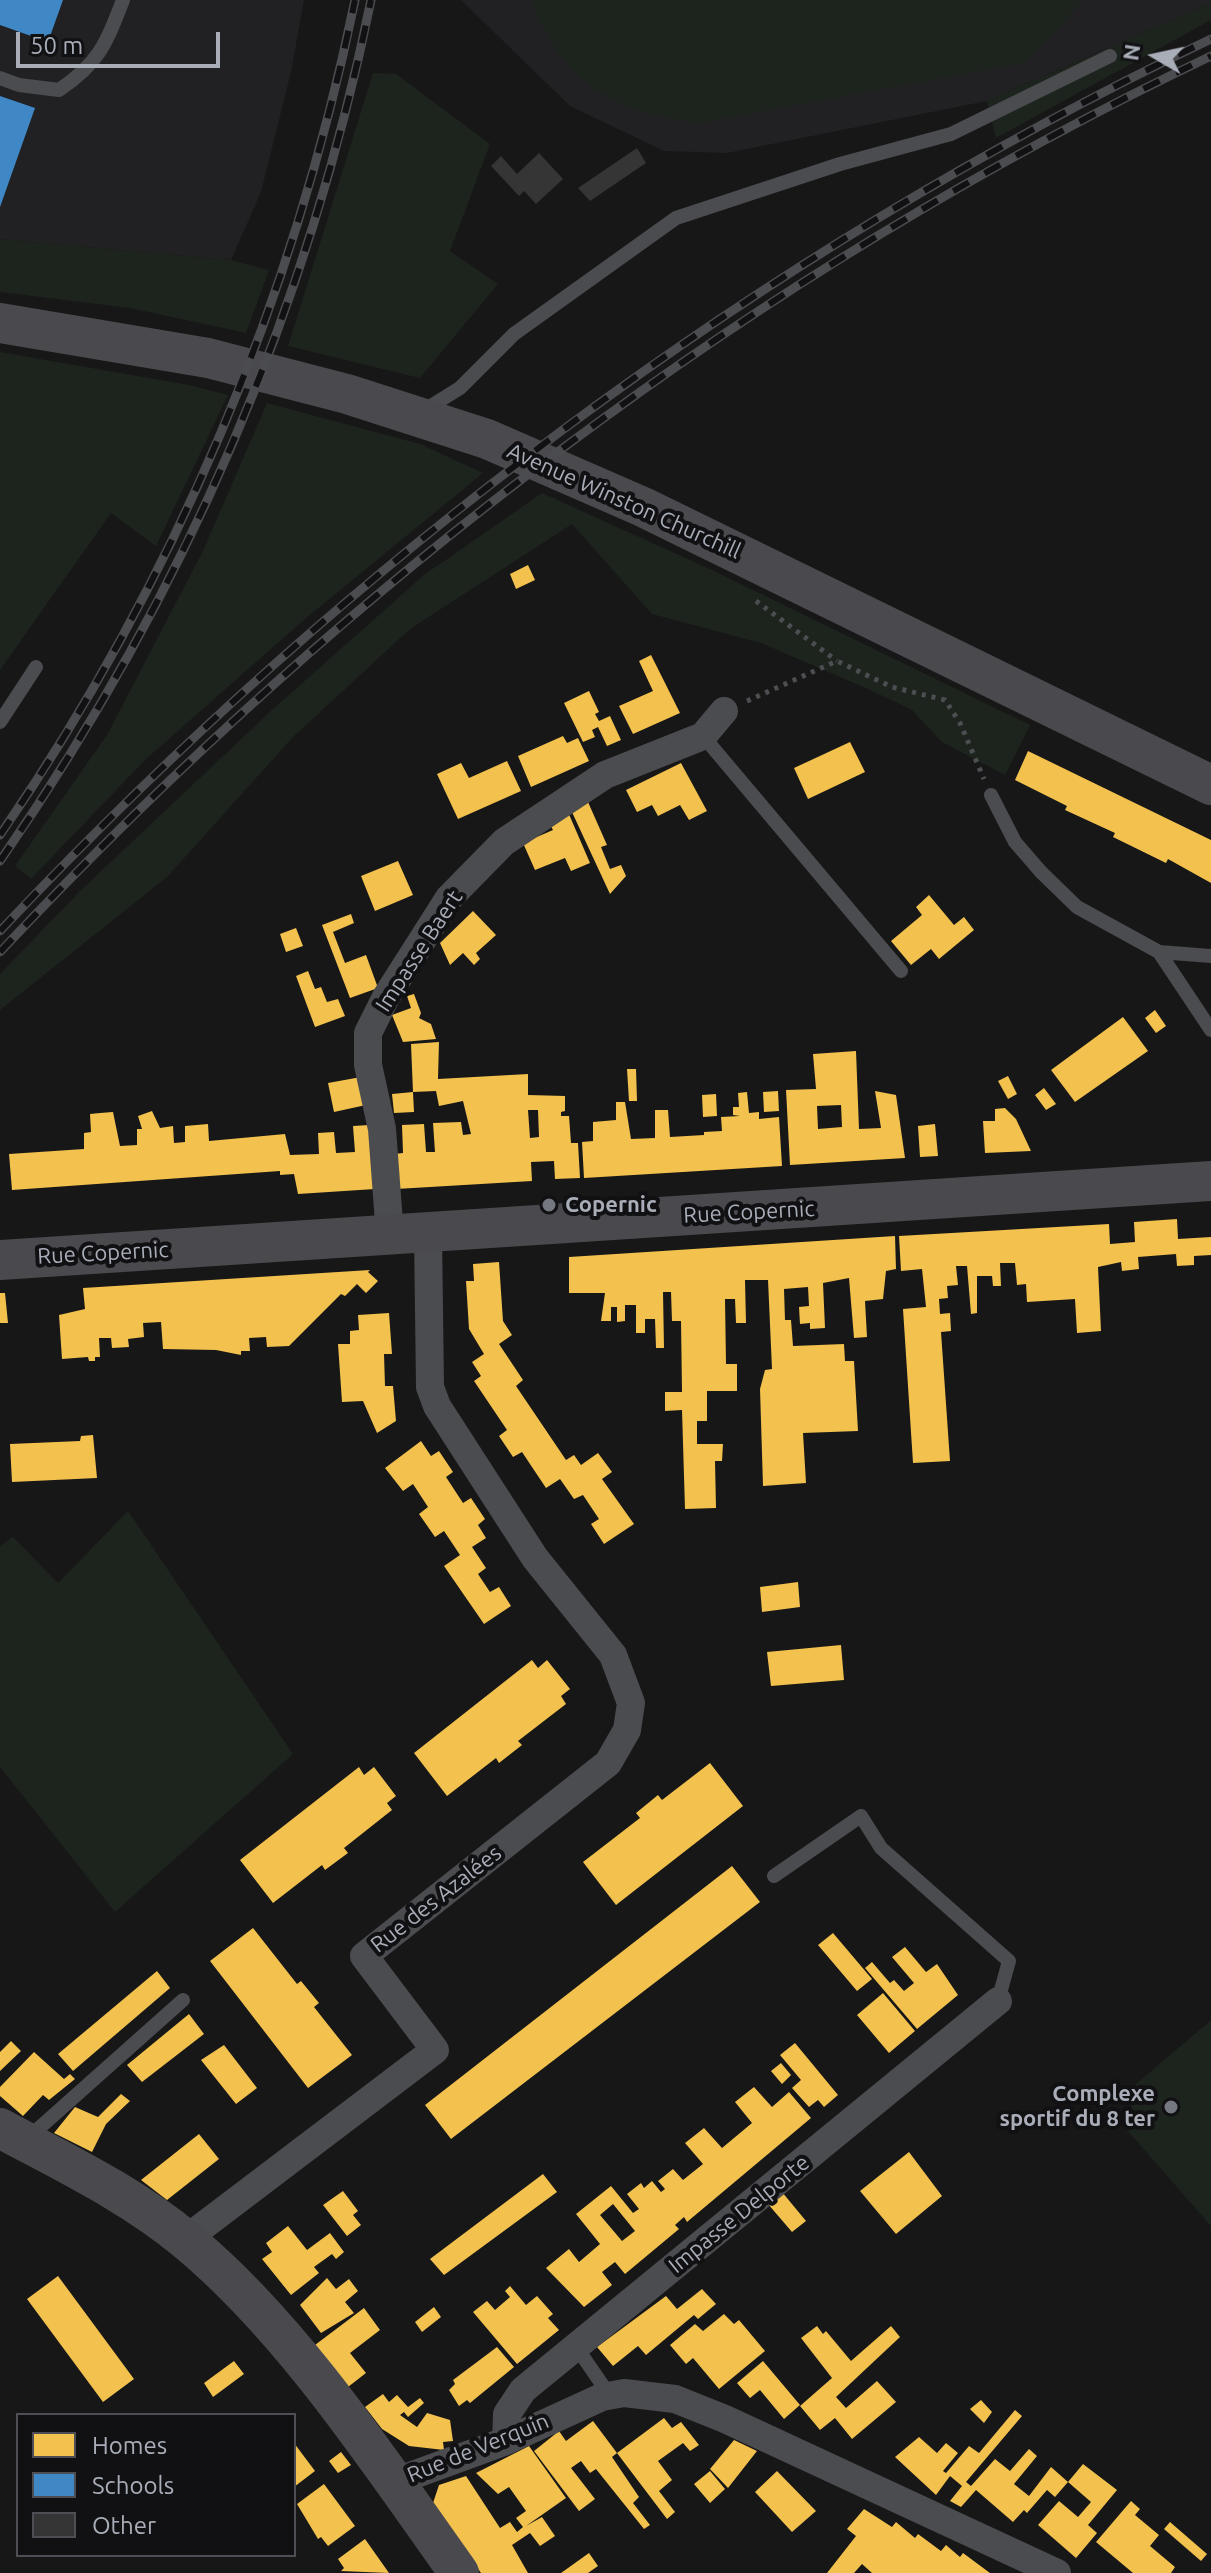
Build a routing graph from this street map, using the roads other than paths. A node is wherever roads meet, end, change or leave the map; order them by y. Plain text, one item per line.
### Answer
1 (123, 0) edge
2 (1110, 56) dead end
3 (0, 78) edge
4 (0, 323) edge
5 (416, 416) junction
6 (36, 667) dead end
7 (724, 711) road end
8 (0, 722) edge
9 (703, 736) junction
10 (1211, 785) edge
11 (991, 795) road end
12 (1159, 952) junction
13 (1211, 956) edge
14 (901, 971) dead end
15 (1211, 1030) edge
16 (1211, 1181) edge
17 (409, 1235) junction
18 (0, 1260) edge
19 (556, 1584) joint
20 (774, 1876) dead end
21 (183, 2000) dead end
22 (998, 2001) joint
23 (12, 2135) edge
24 (186, 2239) junction
25 (577, 2348) junction
26 (610, 2396) junction
27 (506, 2441) junction
28 (394, 2482) junction
29 (459, 2573) edge
30 (1057, 2573) edge

1 - 3 lane
2 - 5 lane
4 - 5 street, Avenue Winston Churchill
5 - 10 street, Avenue Winston Churchill
6 - 8 lane
7 - 9 street, Impasse Baert
9 - 14 lane
9 - 17 street, Impasse Baert
11 - 12 lane
12 - 13 lane
12 - 15 lane
16 - 17 street, Rue Copernic
17 - 18 street, Rue Copernic
17 - 19 street, Impasse Baert
19 - 24 street, Rue des Azalées
20 - 22 lane
21 - 23 lane
22 - 25 street, Impasse Delporte
23 - 24 street, Rue de Verquin
24 - 28 street, Rue de Verquin
25 - 26 lane
25 - 27 street, Impasse Delporte
26 - 27 street, Rue de Verquin
26 - 30 street, Rue de Verquin
27 - 28 street, Rue de Verquin
28 - 29 street

